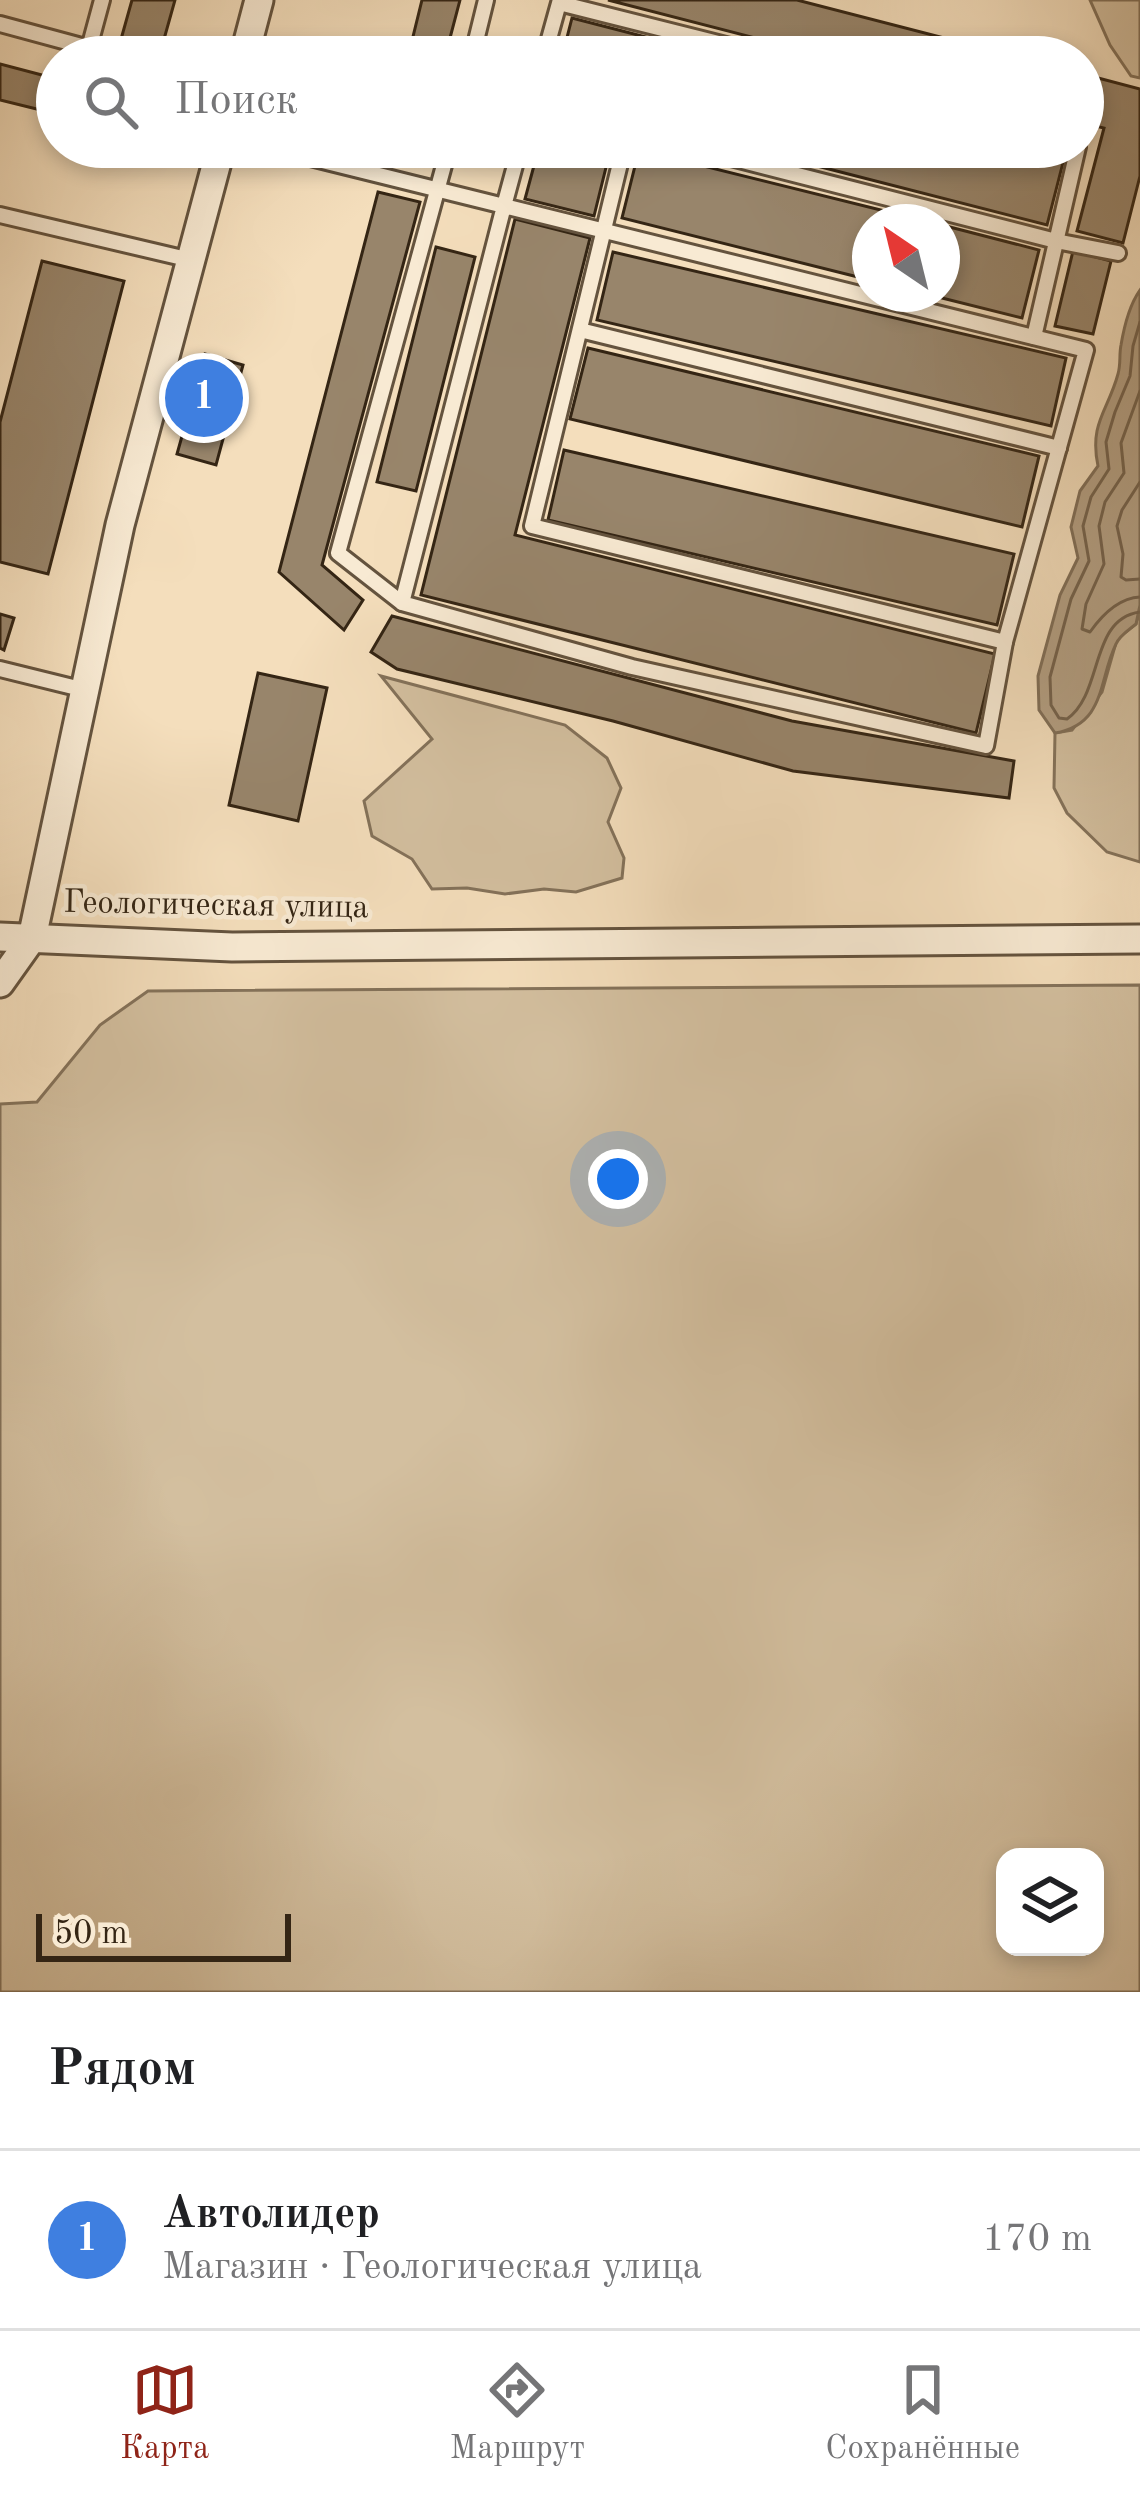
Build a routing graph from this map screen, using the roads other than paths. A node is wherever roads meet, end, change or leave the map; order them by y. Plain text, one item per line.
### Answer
1 (102, 0) edge
2 (260, 0) edge
3 (486, 0) edge
4 (554, 1) edge
5 (0, 24) edge
6 (44, 36) edge
7 (92, 36) edge
8 (250, 36) edge
9 (477, 36) edge
10 (548, 36) edge
11 (692, 36) edge
12 (215, 168) edge
13 (350, 168) edge
14 (444, 168) edge
15 (514, 168) edge
16 (619, 168) edge
17 (770, 168) edge
18 (1073, 168) edge
19 (439, 190) junction
20 (504, 206) junction
21 (0, 215) edge
22 (604, 231) junction
23 (1056, 241) junction
24 (1118, 253) dead end
25 (191, 260) junction
26 (580, 330) junction
27 (1034, 337) junction
28 (1059, 448) junction
29 (402, 604) junction
30 (1005, 642) junction
31 (0, 669) edge
32 (85, 690) junction
33 (0, 937) edge
34 (32, 938) junction
35 (1140, 939) edge
36 (0, 983) edge

1 - 7 lane
2 - 8 street
3 - 9 lane
4 - 10 lane
4 - 11 lane
5 - 6 lane
12 - 25 street, Геологическая улица
13 - 19 lane
14 - 19 lane
15 - 20 lane
16 - 22 lane
17 - 23 lane
18 - 23 lane
19 - 20 lane
19 - 29 lane
20 - 22 lane
20 - 29 lane
21 - 25 lane
22 - 26 lane
22 - 27 lane
23 - 24 lane
23 - 27 lane
25 - 32 street, Геологическая улица
26 - 28 lane
26 - 30 lane
27 - 28 lane
28 - 30 lane
29 - 30 lane
31 - 32 lane
32 - 34 street, Геологическая улица
33 - 34 street
34 - 35 street, Геологическая улица
34 - 36 street

